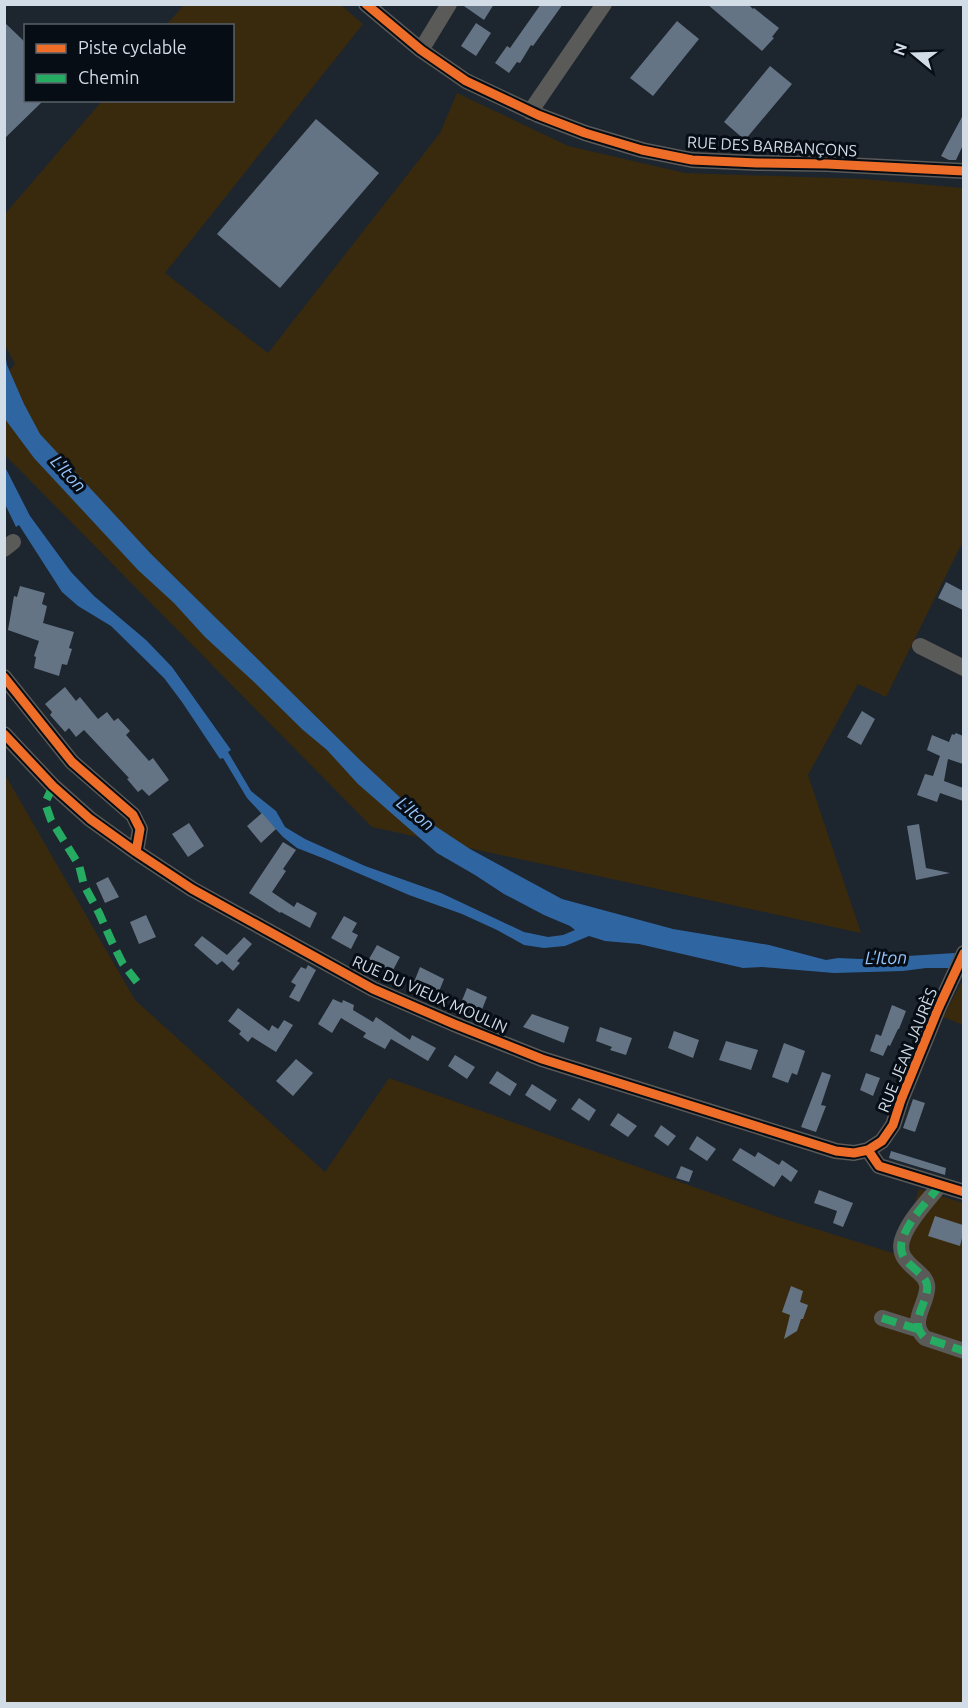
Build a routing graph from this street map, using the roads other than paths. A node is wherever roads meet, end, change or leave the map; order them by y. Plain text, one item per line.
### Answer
1 (366, 4) edge
2 (448, 4) edge
3 (604, 4) edge
4 (421, 50) junction
5 (530, 112) junction
6 (963, 171) edge
7 (920, 646) dead end
8 (963, 668) edge
9 (4, 677) edge
10 (4, 734) edge
11 (136, 852) junction
12 (963, 953) edge
13 (868, 1150) junction
14 (940, 1185) junction
15 (963, 1192) edge
16 (882, 1318) dead end
17 (917, 1329) junction
18 (963, 1351) edge

1 - 4 street, RUE DES BARBANÇONS
2 - 4 street
3 - 5 street
4 - 5 street, RUE DES BARBANÇONS
5 - 6 street, RUE DES BARBANÇONS
7 - 8 street
9 - 11 street
10 - 11 street, RUE DU VIEUX MOULIN
11 - 13 street, RUE DU VIEUX MOULIN
12 - 13 street, RUE JEAN JAURÈS
13 - 14 street
14 - 15 street
14 - 17 street
16 - 17 street
17 - 18 street

